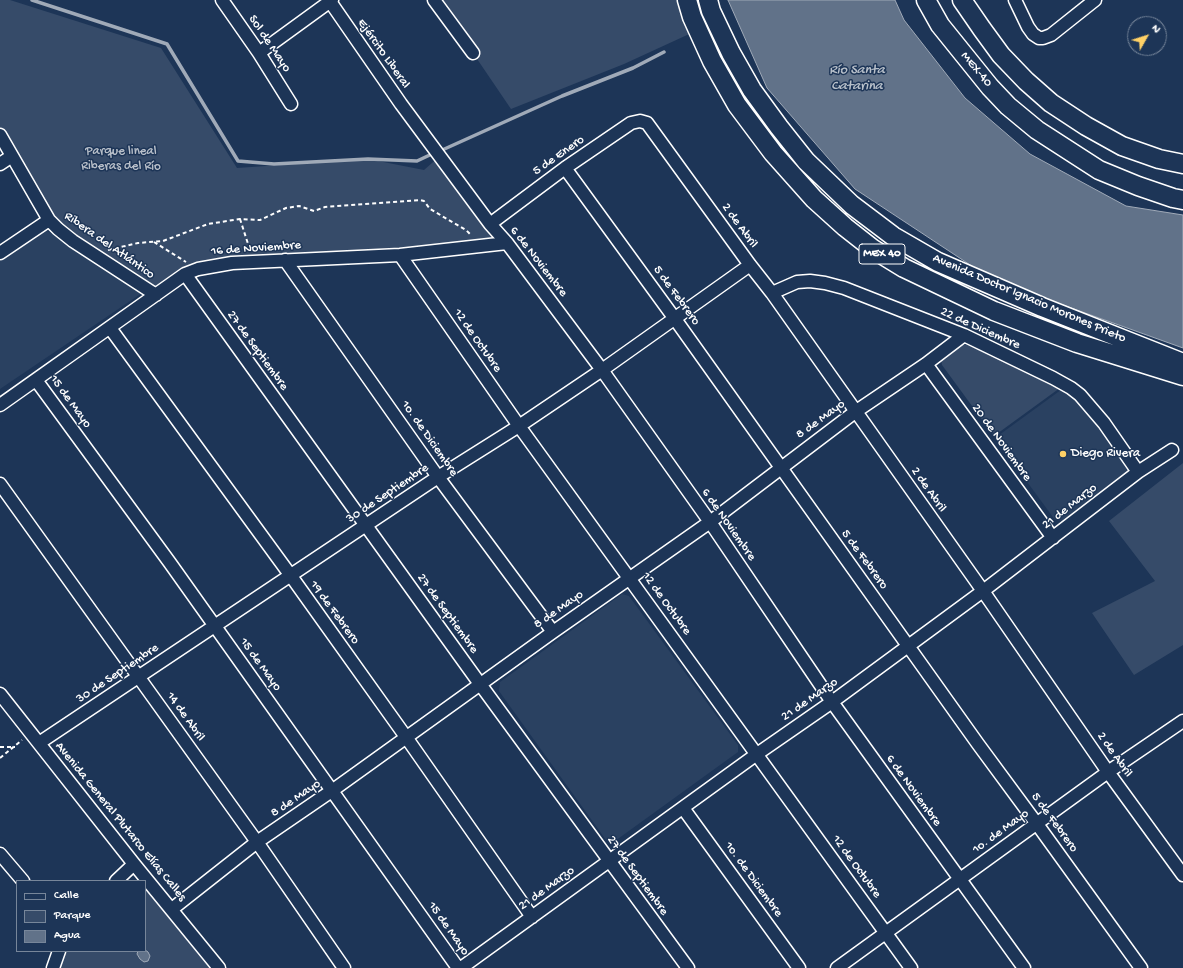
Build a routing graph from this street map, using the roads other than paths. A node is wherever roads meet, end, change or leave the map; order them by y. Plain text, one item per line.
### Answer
1 (222, 0) edge
2 (330, 0) edge
3 (434, 0) edge
4 (687, 0) edge
5 (708, 0) edge
6 (926, 0) edge
7 (962, 0) edge
8 (1014, 0) edge
9 (1092, 1) edge
10 (259, 53) junction
11 (473, 53) dead end
12 (291, 104) dead end
13 (401, 104) joint
14 (648, 123) joint
15 (0, 135) edge
16 (12, 156) junction
17 (0, 164) edge
18 (1183, 164) edge
19 (565, 168) junction
20 (1183, 200) edge
21 (49, 220) junction
22 (490, 224) junction
23 (507, 243) junction
24 (0, 253) edge
25 (400, 255) junction
26 (285, 260) junction
27 (750, 265) junction
28 (185, 274) junction
29 (772, 293) junction
30 (156, 294) junction
31 (675, 319) junction
32 (110, 328) junction
33 (964, 335) junction
34 (1183, 363) edge
35 (926, 364) junction
36 (602, 370) junction
37 (1183, 376) edge
38 (36, 380) junction
39 (0, 405) edge
40 (856, 412) junction
41 (519, 426) junction
42 (1172, 450) dead end
43 (781, 468) junction
44 (1138, 472) junction
45 (438, 477) junction
46 (0, 484) edge
47 (710, 522) junction
48 (367, 526) junction
49 (1053, 538) junction
50 (291, 576) junction
51 (630, 578) junction
52 (983, 591) junction
53 (215, 626) junction
54 (552, 632) junction
55 (909, 646) junction
56 (139, 677) junction
57 (480, 684) junction
58 (0, 694) edge
59 (832, 702) junction
60 (1183, 721) edge
61 (406, 737) junction
62 (39, 743) junction
63 (757, 754) junction
64 (1108, 772) junction
65 (333, 790) junction
66 (683, 808) junction
67 (1038, 824) junction
68 (257, 842) junction
69 (0, 854) edge
70 (609, 861) junction
71 (134, 864) junction
72 (1183, 875) edge
73 (22, 880) edge
74 (117, 880) edge
75 (959, 880) junction
76 (172, 909) junction
77 (532, 917) junction
78 (886, 933) junction
79 (59, 952) edge
80 (53, 968) edge
81 (218, 968) edge
82 (344, 968) edge
83 (460, 968) edge
84 (688, 968) edge
85 (799, 968) edge
86 (837, 968) edge
87 (911, 968) edge
88 (1024, 968) edge
89 (1141, 968) edge

1 - 10 street, Sol de Mayo
2 - 10 street
2 - 13 street, Ejército Liberal
3 - 11 street
4 - 37 highway, Avenida Doctor Ignacio Morones Prieto / MEX 40
5 - 34 highway, Avenida Doctor Ignacio Morones Prieto / MEX 40
6 - 20 highway, MEX-40
7 - 18 highway
8 - 9 street
10 - 12 street, Sol de Mayo
13 - 22 street, 6 de Noviembre
14 - 19 street, 5 de Enero
14 - 27 street, 2 de Abril
15 - 16 street, Ribera del Atlántico
16 - 17 street
16 - 21 street, Ribera del Atlántico
19 - 22 street, 5 de Enero
19 - 31 street, 5 de Febrero
21 - 24 street
21 - 30 street, Ribera del Atlántico
22 - 23 street, 6 de Noviembre
23 - 25 street, 16 de Noviembre
23 - 36 street, 6 de Noviembre
25 - 26 street, 16 de Noviembre
25 - 41 street, 12 de Octubre
26 - 28 street, 16 de Noviembre
26 - 45 street, 1o. de Diciembre
27 - 29 street, 2 de Abril
27 - 31 street, 30 de Septiembre
28 - 30 street, 16 de Noviembre
28 - 48 street, 27 de Septiembre
29 - 33 street, 22 de Diciembre
29 - 40 street, 2 de Abril
30 - 32 street, 16 de Noviembre
31 - 36 street, 30 de Septiembre
31 - 43 street, 5 de Febrero
32 - 38 street, 16 de Noviembre
32 - 50 street, 19 de Febrero
33 - 35 street, 8 de Mayo
33 - 44 street, 22 de Diciembre
35 - 40 street, 8 de Mayo
35 - 49 street, 20 de Noviembre
36 - 41 street, 30 de Septiembre
36 - 47 street, 6 de Noviembre
38 - 39 street, 16 de Noviembre
38 - 53 street, 15 de Mayo
40 - 43 street, 8 de Mayo
40 - 52 street, 2 de Abril
41 - 45 street, 30 de Septiembre
41 - 51 street, 12 de Octubre
42 - 44 street, 21 de Marzo
43 - 47 street, 8 de Mayo
43 - 55 street, 5 de Febrero
44 - 49 street, 21 de Marzo
45 - 48 street, 30 de Septiembre
45 - 54 street, 1o. de Diciembre
46 - 56 street, 14 de Abril
47 - 51 street, 8 de Mayo
47 - 59 street, 6 de Noviembre
48 - 50 street, 30 de Septiembre
48 - 57 street, 27 de Septiembre
49 - 52 street, 21 de Marzo
50 - 53 street, 30 de Septiembre
50 - 61 street, 19 de Febrero
51 - 54 street, 8 de Mayo
51 - 63 street, 12 de Octubre
52 - 55 street, 21 de Marzo
52 - 64 street, 2 de Abril
53 - 56 street, 30 de Septiembre
53 - 65 street, 15 de Mayo
54 - 57 street, 8 de Mayo
55 - 59 street, 21 de Marzo
55 - 67 street, 5 de Febrero
56 - 62 street, 30 de Septiembre
56 - 68 street, 14 de Abril
57 - 61 street, 8 de Mayo
57 - 70 street, 27 de Septiembre
58 - 62 street, Avenida General Plutarco Elías Calles
59 - 63 street, 21 de Marzo
59 - 75 street, 6 de Noviembre
60 - 64 street, 1o. de Mayo
61 - 65 street, 8 de Mayo
61 - 77 street, 19 de Febrero
62 - 71 street, Avenida General Plutarco Elías Calles
63 - 66 street, 21 de Marzo
63 - 78 street, 12 de Octubre
64 - 67 street, 1o. de Mayo
64 - 72 street, 2 de Abril
65 - 68 street, 8 de Mayo
65 - 83 street, 15 de Mayo
66 - 70 street, 21 de Marzo
66 - 85 street, 1o. de Diciembre
67 - 75 street, 1o. de Mayo
67 - 89 street, 5 de Febrero
68 - 76 street, 8 de Mayo
68 - 82 street, 14 de Abril
69 - 73 street
70 - 77 street, 21 de Marzo
70 - 84 street, 27 de Septiembre
71 - 74 street
71 - 76 street, Avenida General Plutarco Elías Calles
75 - 78 street, 1o. de Mayo
75 - 88 street, 6 de Noviembre
76 - 81 street, Avenida General Plutarco Elías Calles
77 - 83 street, 21 de Marzo
78 - 86 street, 1o. de Mayo
78 - 87 street, 12 de Octubre
79 - 80 street

